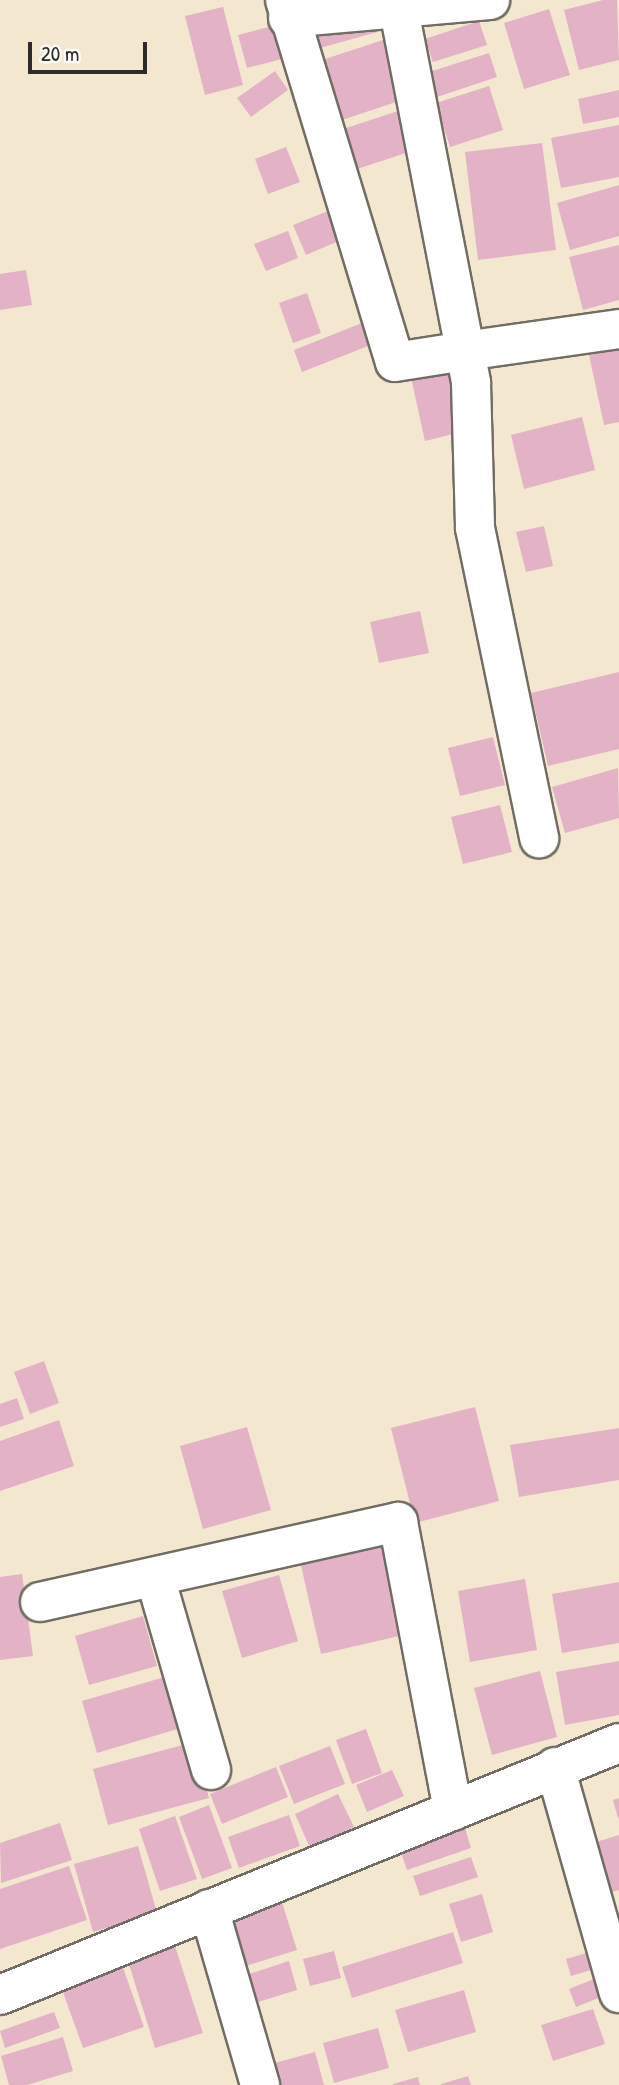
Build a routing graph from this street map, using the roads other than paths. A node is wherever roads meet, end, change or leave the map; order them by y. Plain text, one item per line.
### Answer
1 (490, 0) edge
2 (397, 3) edge
3 (287, 9) edge
4 (619, 329) edge
5 (465, 351) junction
6 (539, 838) dead end
7 (155, 1577) junction
8 (40, 1602) dead end
9 (619, 1743) edge
10 (555, 1767) junction
11 (211, 1770) dead end
12 (453, 1811) junction
13 (209, 1909) junction
14 (619, 1993) edge
15 (0, 1995) edge
16 (260, 2085) edge

1 - 2 street
2 - 3 street
2 - 5 street
3 - 5 street
4 - 5 street
5 - 6 street
7 - 8 street
7 - 11 street
7 - 12 street
9 - 10 street
10 - 12 street
10 - 14 street
12 - 13 street
13 - 15 street
13 - 16 street

